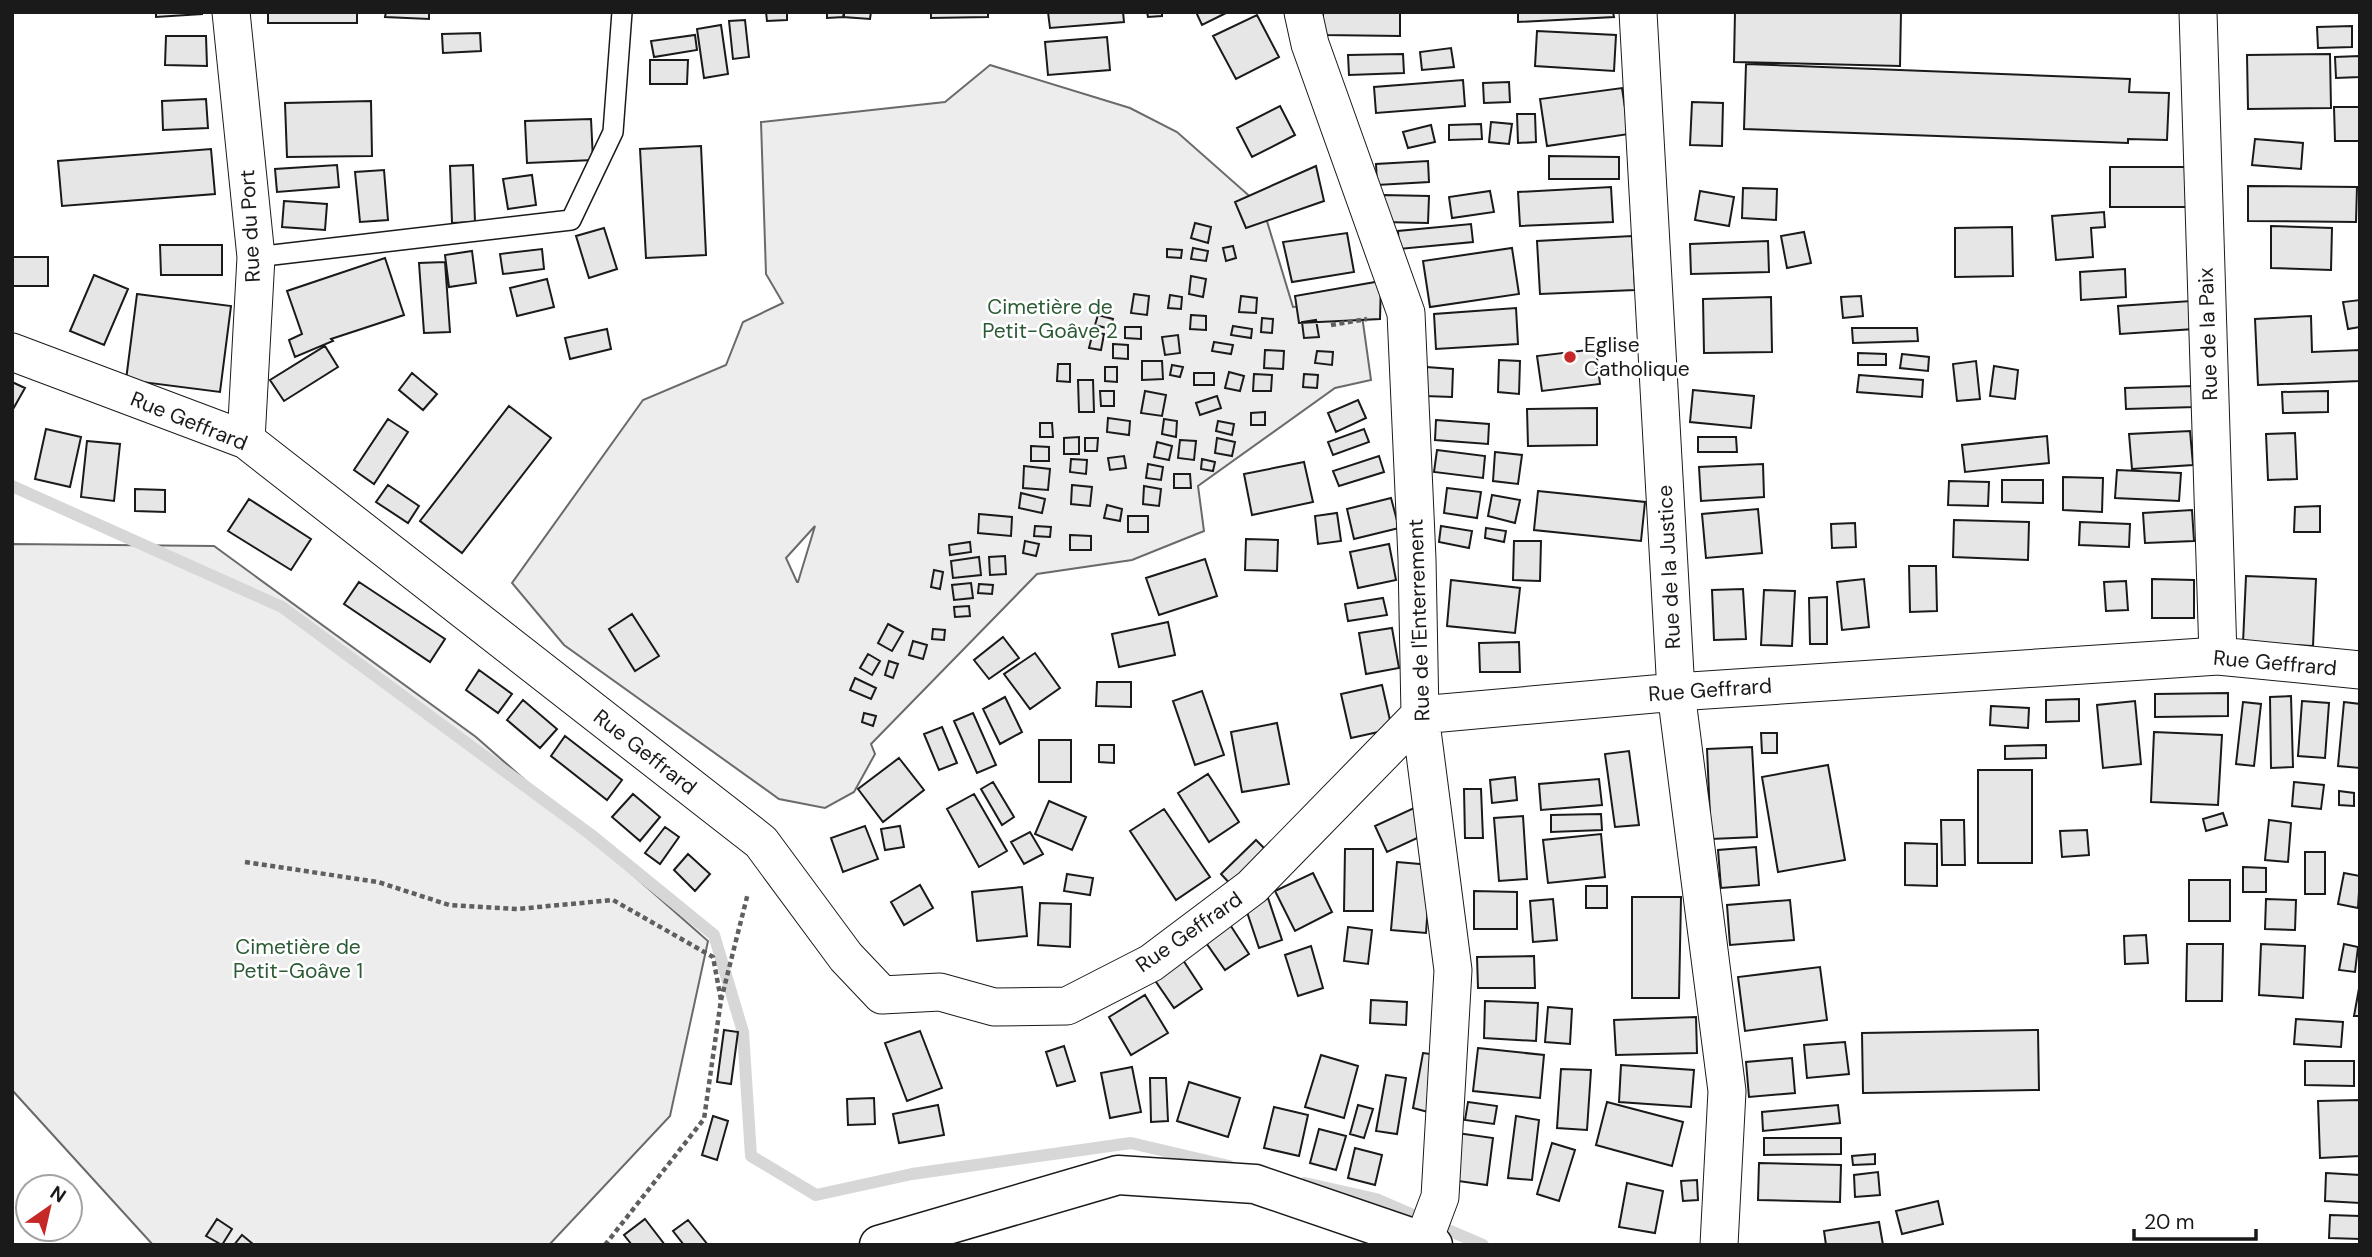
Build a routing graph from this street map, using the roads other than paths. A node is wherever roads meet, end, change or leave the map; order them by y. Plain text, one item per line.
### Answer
1 (231, 12) edge
2 (622, 12) edge
3 (1303, 12) edge
4 (1639, 12) edge
5 (2198, 12) edge
6 (256, 257) junction
7 (12, 352) edge
8 (246, 440) junction
9 (2218, 656) junction
10 (2360, 670) edge
11 (1676, 692) junction
12 (1420, 715) junction
13 (1427, 1243) edge
14 (879, 1245) edge
15 (1719, 1245) edge

1 - 6 street, Rue du Port
2 - 6 lane
3 - 12 street, Rue de l'Enterrement
4 - 11 street, Rue de la Justice
5 - 9 street, Rue de la Paix
6 - 8 street, Rue du Port
7 - 8 street, Rue Geffrard
8 - 12 street, Rue Geffrard
9 - 10 street, Rue Geffrard
9 - 11 street, Rue Geffrard
11 - 12 street, Rue Geffrard
11 - 15 street, Rue de la Justice
12 - 13 street, Rue de l'Enterrement
13 - 14 main road

